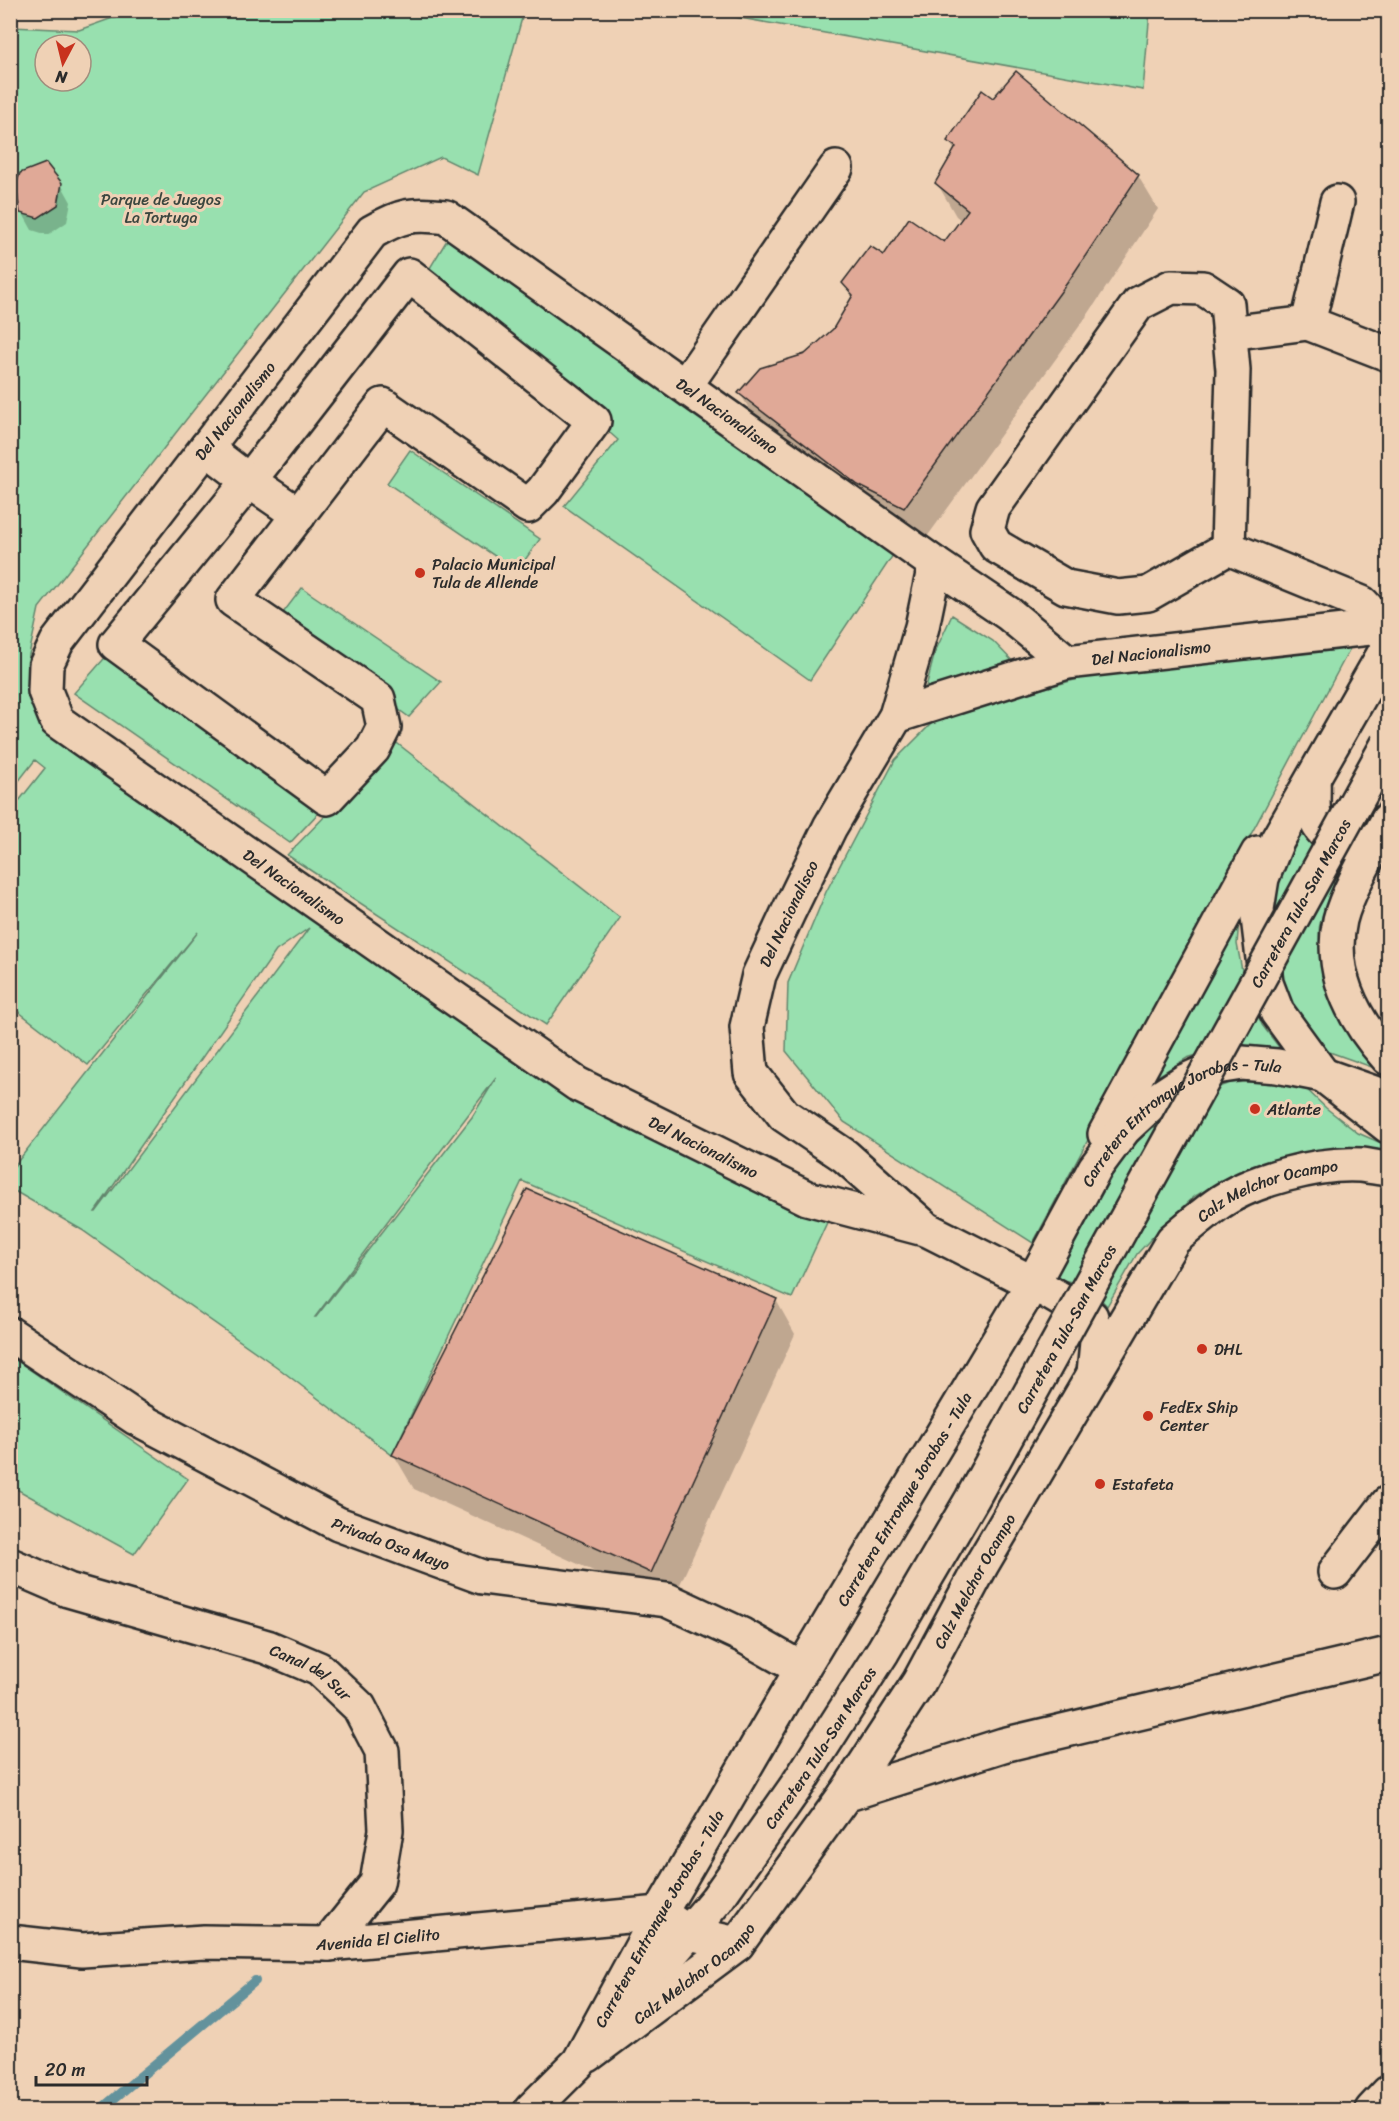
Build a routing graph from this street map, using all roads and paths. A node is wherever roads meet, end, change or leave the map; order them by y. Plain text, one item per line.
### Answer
1 (836, 168) dead end
2 (1337, 202) dead end
3 (1308, 323) junction
4 (1230, 333) junction
5 (1389, 354) edge
6 (685, 386) junction
7 (206, 448) junction
8 (249, 481) junction
9 (299, 515) junction
10 (1228, 548) junction
11 (935, 564) junction
12 (1387, 634) edge
13 (1067, 662) junction
14 (896, 716) junction
15 (1389, 744) edge
16 (1313, 780) junction
17 (1384, 828) edge
18 (1277, 841) junction
19 (1389, 1058) edge
20 (1323, 1075) junction
21 (1389, 1098) edge
22 (1389, 1126) edge
23 (1095, 1168) junction
24 (1389, 1169) edge
25 (928, 1230) junction
26 (1033, 1283) junction
27 (10, 1335) edge
28 (1094, 1373) junction
29 (1389, 1503) edge
30 (10, 1565) edge
31 (1335, 1572) dead end
32 (1389, 1654) edge
33 (802, 1669) junction
34 (845, 1795) junction
35 (660, 1913) junction
36 (689, 1933) junction
37 (10, 1942) edge
38 (328, 1944) junction
39 (737, 1944) junction
40 (579, 2062) junction
41 (1389, 2093) edge
42 (531, 2110) edge
43 (1372, 2110) edge

1 - 6 street
2 - 3 street
3 - 4 street
3 - 5 street
4 - 10 street
4 - 10 street
6 - 7 street, Del Nacionalismo
6 - 11 street, Del Nacionalismo
7 - 8 street
7 - 25 street, Del Nacionalismo
8 - 9 street
8 - 9 street
8 - 9 street
10 - 12 street
11 - 13 street, Del Nacionalismo
11 - 14 street, Del Nacionalisco
12 - 13 street, Del Nacionalismo
12 - 16 street
13 - 14 street
14 - 25 street, Del Nacionalisco
15 - 36 street, Carretera Tula-San Marcos, bridge
16 - 17 street
16 - 18 street
17 - 19 street
18 - 20 street
18 - 23 street
20 - 21 street, Carretera Entronque Jorobas - Tula
20 - 22 street
20 - 23 street, Carretera Entronque Jorobas - Tula
23 - 26 street, Carretera Entronque Jorobas - Tula
24 - 28 street, Calz Melchor Ocampo
25 - 26 street
26 - 28 street
26 - 33 street, Carretera Entronque Jorobas - Tula
27 - 33 street, Privada Osa Mayo
28 - 34 street, Calz Melchor Ocampo
29 - 31 street
30 - 38 street, Canal del Sur
32 - 34 street
33 - 35 street, Carretera Entronque Jorobas - Tula
34 - 39 street, Calz Melchor Ocampo
35 - 36 street
35 - 38 street, Avenida El Cielito
35 - 40 street, Carretera Entronque Jorobas - Tula
36 - 39 street
36 - 40 street, Carretera Tula-San Marcos
37 - 38 street, Avenida El Cielito
39 - 40 street, Calz Melchor Ocampo
40 - 42 street, Carretera Entronque Jorobas - Tula
41 - 43 street

